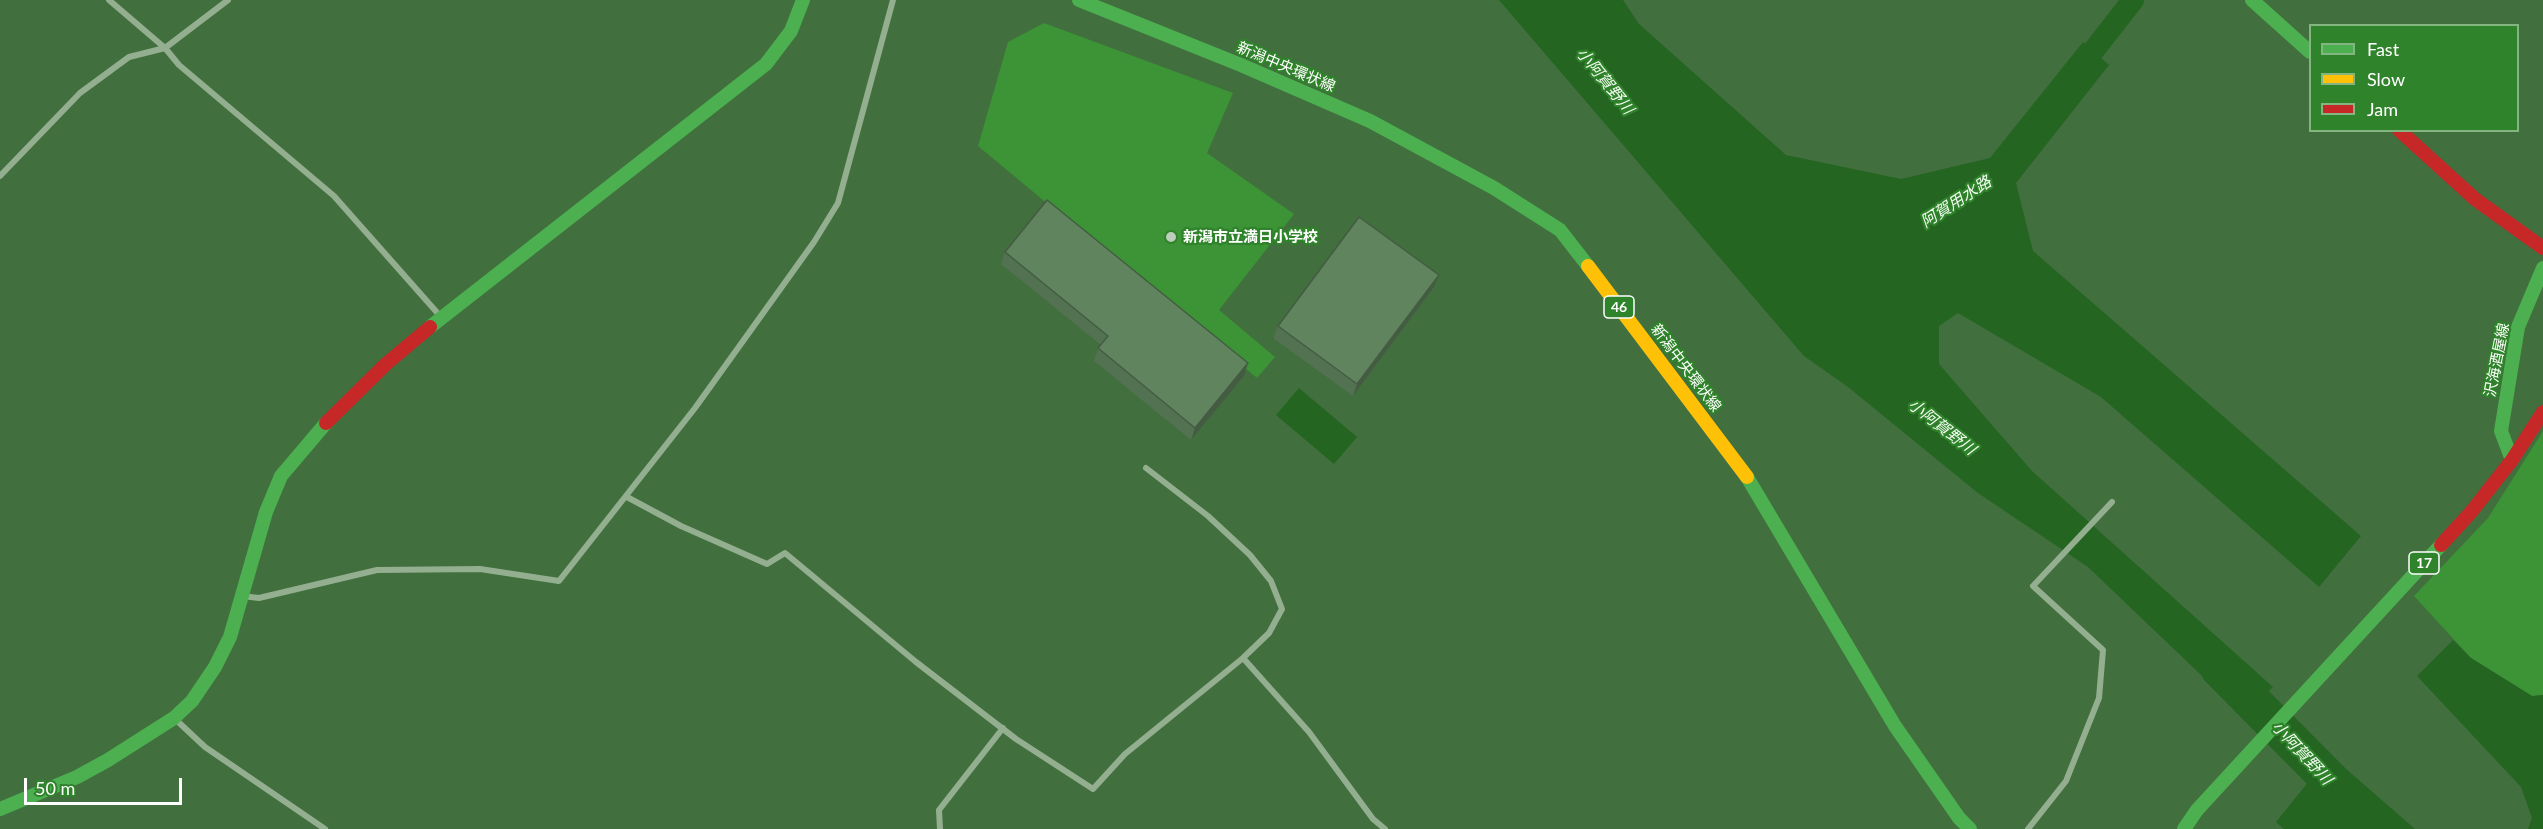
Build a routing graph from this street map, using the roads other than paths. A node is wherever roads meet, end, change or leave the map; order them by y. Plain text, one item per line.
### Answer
1 (109, 0) edge
2 (228, 0) edge
3 (802, 0) edge
4 (892, 0) edge
5 (1079, 0) edge
6 (2252, 0) edge
7 (165, 48) junction
8 (2309, 51) edge
9 (2400, 132) edge
10 (0, 176) edge
11 (2543, 248) edge
12 (2543, 268) edge
13 (442, 317) junction
14 (2543, 412) edge
15 (2512, 460) junction
16 (1146, 468) dead end
17 (627, 497) junction
18 (2112, 502) dead end
19 (242, 596) junction
20 (1243, 658) junction
21 (174, 718) junction
22 (1003, 728) junction
23 (0, 810) edge
24 (325, 829) edge
25 (940, 829) edge
26 (1385, 829) edge
27 (1970, 829) edge
28 (2028, 829) edge
29 (2184, 829) edge

1 - 7 street
2 - 7 street
3 - 13 main road
4 - 17 street
5 - 27 main road, 新潟中央環状線 / 46
6 - 8 main road
7 - 10 street
7 - 13 street
9 - 11 main road
12 - 15 main road, 沢海酒屋線
13 - 19 main road
14 - 15 main road, 17
15 - 29 main road, 17
16 - 20 street
17 - 19 street
17 - 22 street
18 - 28 street
19 - 21 main road
20 - 22 street
20 - 26 street
21 - 23 main road
21 - 24 street
22 - 25 street

